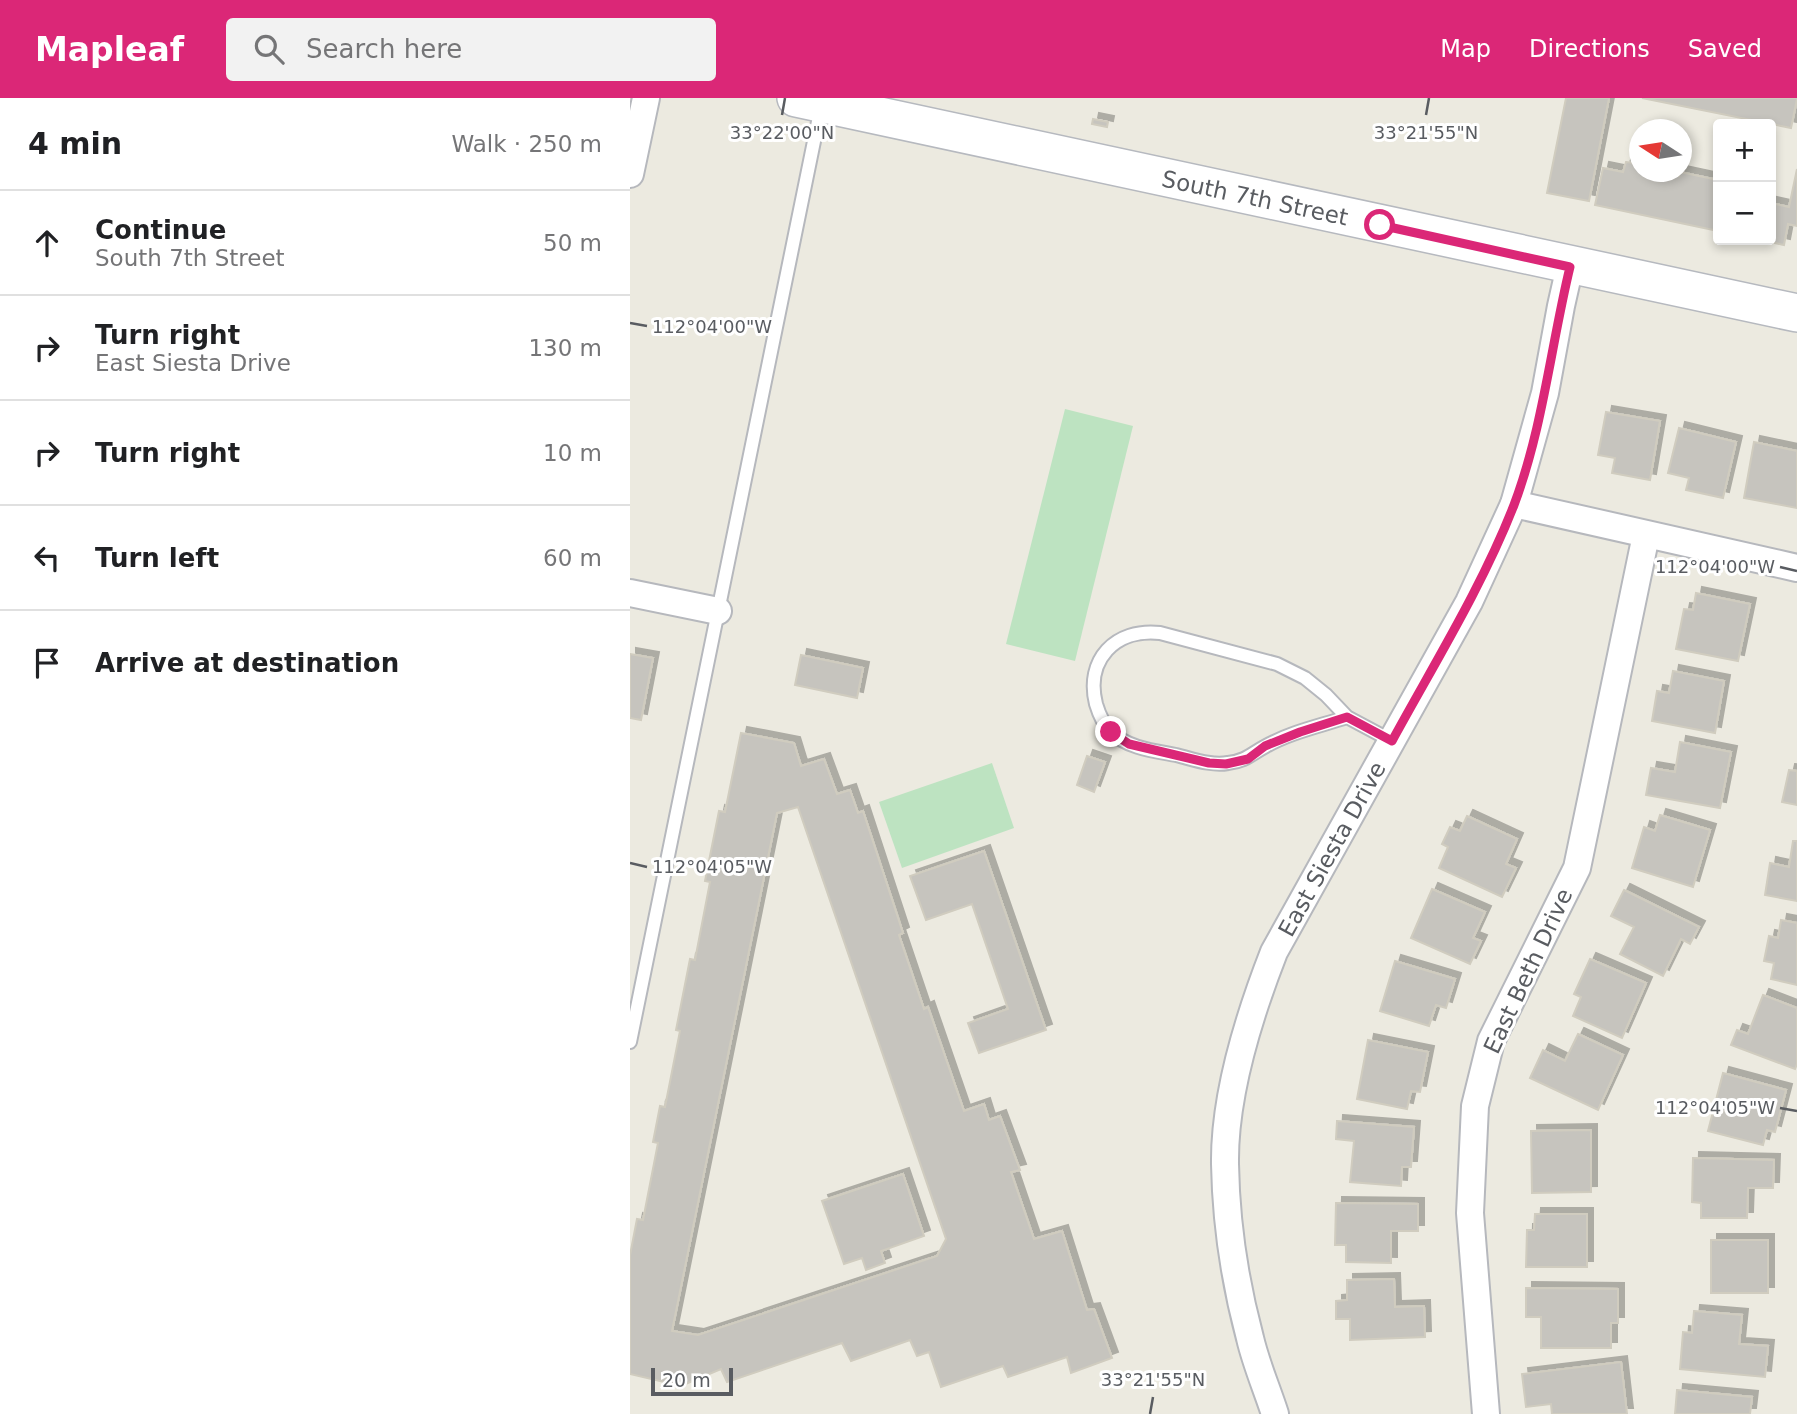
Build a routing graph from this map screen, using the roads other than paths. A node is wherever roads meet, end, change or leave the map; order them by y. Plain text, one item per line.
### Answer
1 (646, 98) edge
2 (809, 101) edge
3 (630, 174) edge
4 (1570, 267) junction
5 (1797, 313) edge
6 (1514, 504) junction
7 (1646, 535) junction
8 (1797, 568) edge
9 (630, 593) edge
10 (718, 611) junction
11 (1347, 717) junction
12 (1392, 741) junction
13 (630, 1042) edge
14 (1275, 1414) edge
15 (1486, 1414) edge

1 - 3 street
2 - 4 main road, South 7th Street
2 - 10 lane
4 - 5 main road, South 7th Street
4 - 6 street, East Siesta Drive
6 - 7 street
6 - 12 street, East Siesta Drive
7 - 8 street
7 - 15 street, East Beth Drive
9 - 10 street
10 - 13 lane
11 - 11 lane
11 - 12 lane
12 - 14 street, East Siesta Drive

